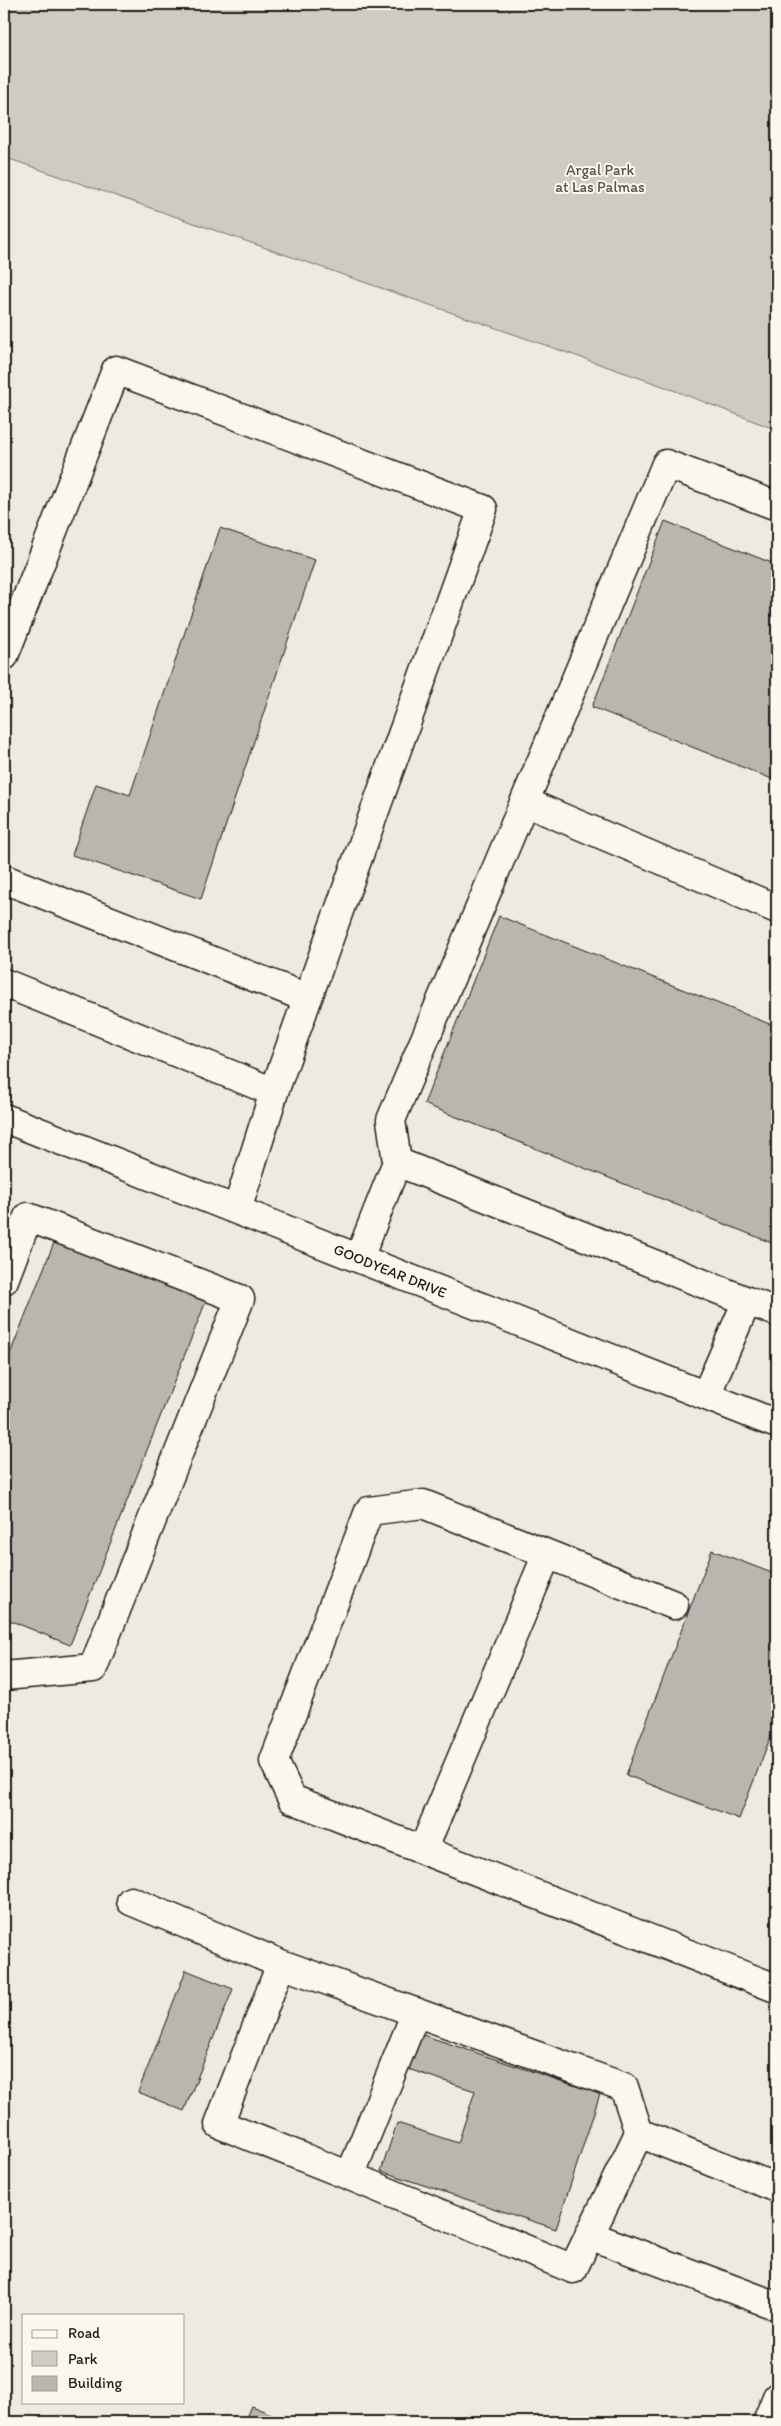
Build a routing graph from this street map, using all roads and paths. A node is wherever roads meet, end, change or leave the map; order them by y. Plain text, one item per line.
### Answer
1 (777, 506) edge
2 (4, 656) edge
3 (524, 802) junction
4 (4, 879) edge
5 (777, 909) edge
6 (4, 983) edge
7 (307, 998) junction
8 (274, 1092) junction
9 (4, 1118) edge
10 (398, 1162) junction
11 (237, 1210) junction
12 (359, 1258) junction
13 (4, 1280) edge
14 (747, 1301) junction
15 (777, 1312) edge
16 (706, 1395) junction
17 (777, 1424) edge
18 (547, 1554) junction
19 (674, 1605) dead end
20 (4, 1676) edge
21 (423, 1850) junction
22 (131, 1901) dead end
23 (282, 1964) junction
24 (776, 1984) edge
25 (416, 2012) junction
26 (639, 2133) junction
27 (350, 2176) junction
28 (777, 2188) edge
29 (589, 2235) junction
30 (777, 2306) edge
31 (777, 2397) edge
32 (767, 2422) edge

1 - 3 street
2 - 7 street
3 - 5 street
3 - 10 street
4 - 7 street
6 - 8 street
7 - 8 street
8 - 11 street
9 - 11 street, GOODYEAR DRIVE
10 - 12 street
10 - 14 street
11 - 12 street, GOODYEAR DRIVE
12 - 16 street, GOODYEAR DRIVE
13 - 20 street
14 - 15 street
14 - 16 street
16 - 17 street, GOODYEAR DRIVE
18 - 19 street
18 - 21 street
18 - 21 street
21 - 24 street
22 - 23 street
23 - 25 street
23 - 27 street
25 - 26 street
25 - 27 street
26 - 28 street
26 - 29 street
27 - 29 street
29 - 30 street
31 - 32 street

